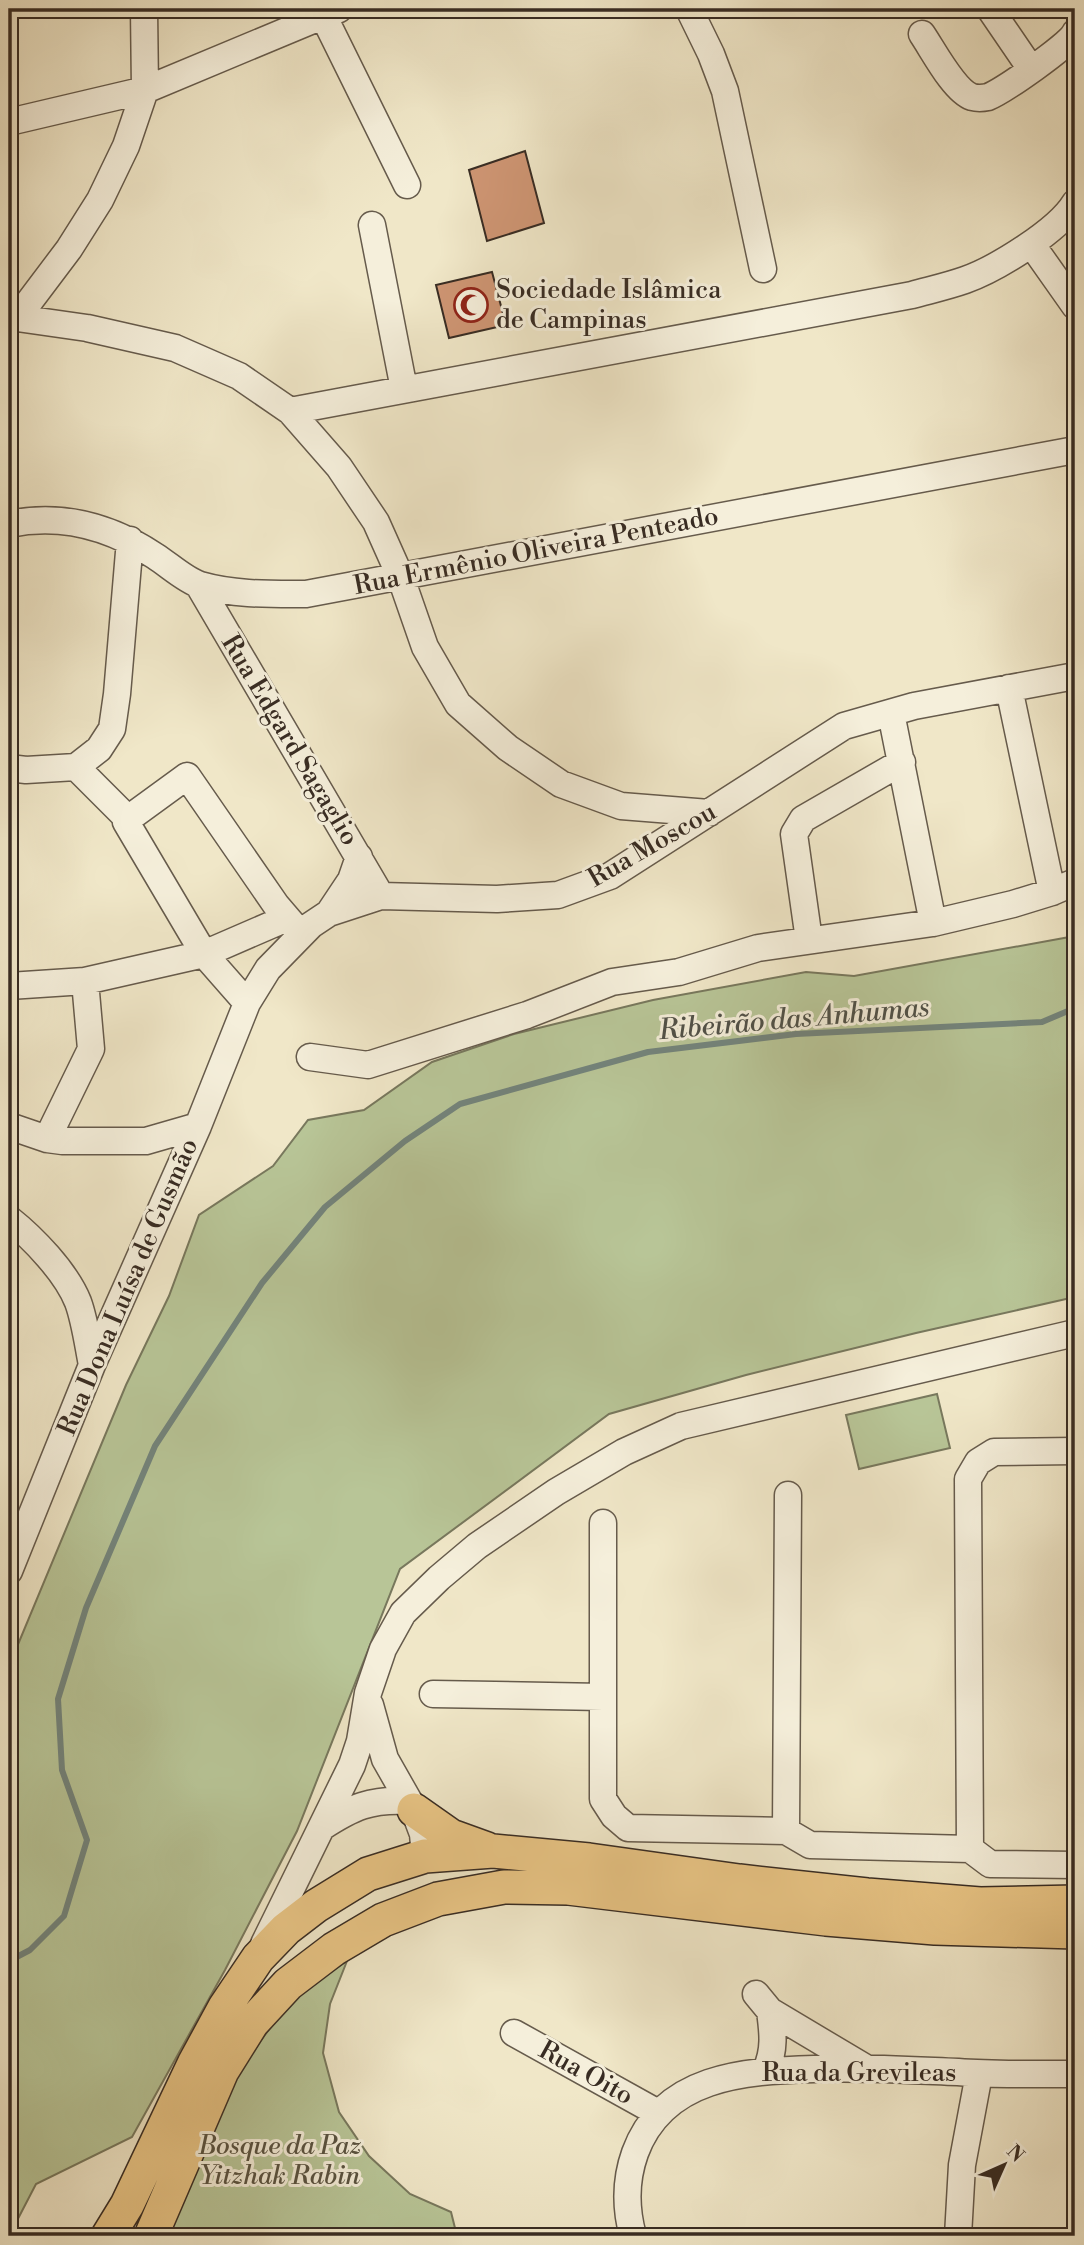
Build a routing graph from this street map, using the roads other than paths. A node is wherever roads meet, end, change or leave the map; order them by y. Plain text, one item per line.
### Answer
1 (145, 9) edge
2 (689, 9) edge
3 (990, 9) edge
4 (1069, 9) edge
5 (332, 13) edge
6 (1075, 21) edge
7 (1075, 33) edge
8 (922, 34) dead end
9 (1031, 69) junction
10 (145, 90) junction
11 (9, 122) edge
12 (407, 185) dead end
13 (1075, 203) edge
14 (372, 225) dead end
15 (1032, 245) junction
16 (763, 269) dead end
17 (1075, 306) edge
18 (13, 319) edge
19 (404, 389) junction
20 (290, 411) junction
21 (1075, 450) edge
22 (9, 524) edge
23 (130, 540) junction
24 (401, 578) junction
25 (198, 584) junction
26 (1075, 676) edge
27 (1009, 688) junction
28 (891, 713) junction
29 (902, 762) junction
30 (9, 768) edge
31 (76, 768) junction
32 (709, 813) junction
33 (128, 819) junction
34 (359, 857) junction
35 (1064, 888) edge
36 (381, 896) junction
37 (329, 913) junction
38 (933, 923) junction
39 (809, 940) junction
40 (204, 954) junction
41 (85, 981) junction
42 (9, 986) edge
43 (247, 1003) junction
44 (310, 1057) dead end
45 (9, 1126) edge
46 (198, 1126) junction
47 (47, 1139) junction
48 (9, 1219) edge
49 (1075, 1333) edge
50 (92, 1365) junction
51 (1075, 1451) edge
52 (788, 1494) dead end
53 (603, 1523) dead end
54 (9, 1571) edge
55 (368, 1693) junction
56 (433, 1694) dead end
57 (603, 1697) junction
58 (411, 1806) junction
59 (321, 1828) junction
60 (786, 1831) junction
61 (970, 1849) junction
62 (493, 1851) junction
63 (425, 1856) junction
64 (1075, 1864) edge
65 (1075, 1902) edge
66 (401, 1912) junction
67 (1075, 1932) edge
68 (258, 1958) junction
69 (514, 2033) dead end
70 (864, 2067) junction
71 (766, 2070) junction
72 (979, 2074) junction
73 (1075, 2074) edge
74 (658, 2113) junction
75 (108, 2236) edge
76 (150, 2236) edge
77 (633, 2236) edge
78 (958, 2236) edge

1 - 10 street
2 - 16 street
3 - 9 street
4 - 6 street
5 - 10 street
5 - 12 street
7 - 9 street
8 - 9 street
10 - 11 street
10 - 18 street
13 - 15 street
14 - 19 street
15 - 17 street
15 - 19 street
18 - 20 street
19 - 20 street
20 - 24 street
21 - 24 street, Rua Ermênio Oliveira Penteado
22 - 23 street, Rua Ermênio Oliveira Penteado
23 - 25 street, Rua Ermênio Oliveira Penteado
23 - 31 street
24 - 25 street, Rua Ermênio Oliveira Penteado
24 - 32 street
25 - 34 street, Rua Edgard Sagaglio
26 - 27 street, Rua Moscou
27 - 28 street, Rua Moscou
27 - 35 street
28 - 29 street
28 - 32 street, Rua Moscou
29 - 38 street
29 - 39 street
30 - 31 street
31 - 33 street
32 - 36 street, Rua Moscou
33 - 40 street
33 - 40 street
34 - 36 street, Rua Edgard Sagaglio
34 - 37 street
35 - 38 street
36 - 37 street, Rua Moscou
37 - 43 street, Rua Moscou
38 - 39 street
39 - 44 street
40 - 41 street
40 - 43 street
41 - 42 street
41 - 47 street
43 - 46 street, Rua Dona Luísa de Gusmão
45 - 47 street
46 - 47 street
46 - 50 street, Rua Dona Luísa de Gusmão
48 - 50 street
49 - 55 street
50 - 54 street, Rua Dona Luísa de Gusmão
51 - 61 street
52 - 60 street
53 - 57 street
55 - 58 street
55 - 59 street
56 - 57 street
57 - 60 street
58 - 59 street
58 - 62 main road
58 - 63 street
59 - 68 street
60 - 61 street
61 - 64 street
62 - 63 main road
62 - 65 main road
63 - 66 main road
63 - 68 main road
66 - 67 main road
66 - 76 main road
68 - 75 main road
69 - 74 street, Rua Oito
70 - 71 street, Rua da Grevileas
70 - 71 street
70 - 72 street, Rua da Grevileas
71 - 74 street, Rua da Grevileas
72 - 73 street, Rua da Grevileas
72 - 78 street
74 - 77 street, Rua da Grevileas

